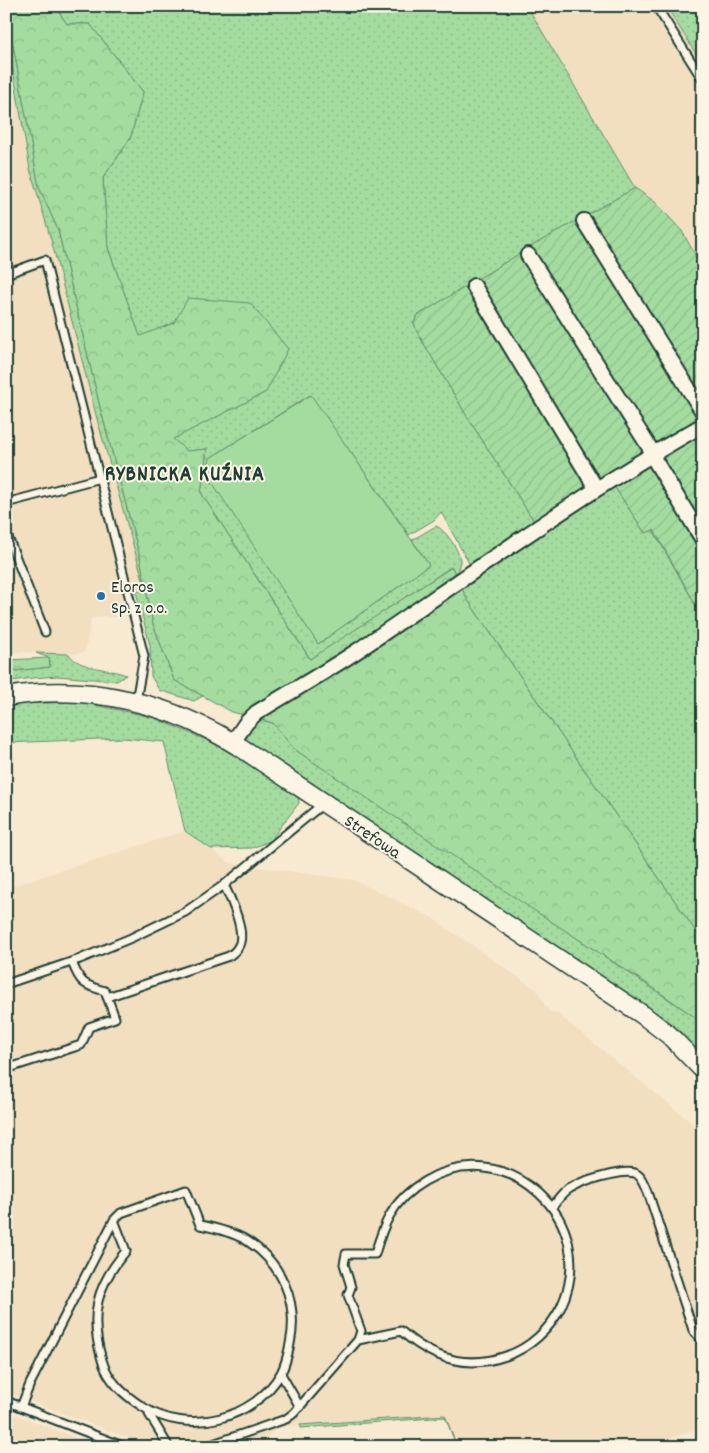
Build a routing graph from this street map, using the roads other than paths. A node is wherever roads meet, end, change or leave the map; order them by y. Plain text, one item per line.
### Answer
1 (656, 6) edge
2 (703, 80) edge
3 (584, 221) dead end
4 (528, 254) dead end
5 (6, 274) edge
6 (474, 286) dead end
7 (703, 412) edge
8 (703, 425) edge
9 (652, 454) junction
10 (100, 478) junction
11 (596, 488) junction
12 (6, 503) edge
13 (6, 532) edge
14 (703, 540) edge
15 (44, 632) dead end
16 (6, 697) edge
17 (136, 701) junction
18 (232, 742) junction
19 (324, 803) junction
20 (224, 885) junction
21 (72, 962) junction
22 (6, 984) edge
23 (107, 997) junction
24 (6, 1069) edge
25 (703, 1070) edge
26 (552, 1207) junction
27 (114, 1220) junction
28 (358, 1340) junction
29 (703, 1342) edge
30 (281, 1374) junction
31 (6, 1401) edge
32 (300, 1406) junction
33 (21, 1407) junction
34 (150, 1412) junction
35 (125, 1447) edge
36 (169, 1447) edge
37 (204, 1447) edge

1 - 2 lane
3 - 7 street
4 - 9 street
5 - 10 lane
6 - 11 street
8 - 9 street
9 - 11 street
9 - 14 street
10 - 12 lane
10 - 17 lane
11 - 18 street
13 - 15 lane
16 - 17 street, Strefowa
17 - 18 street, Strefowa
18 - 19 street, Strefowa
19 - 20 lane
19 - 25 street, Strefowa
20 - 21 lane
20 - 23 lane
21 - 22 lane
21 - 23 lane
23 - 24 lane
26 - 28 lane
26 - 28 lane
26 - 29 lane
27 - 30 lane
27 - 33 lane
27 - 34 lane
28 - 32 lane
30 - 32 lane
30 - 34 lane
31 - 33 lane
32 - 37 lane
33 - 35 lane
34 - 36 lane

